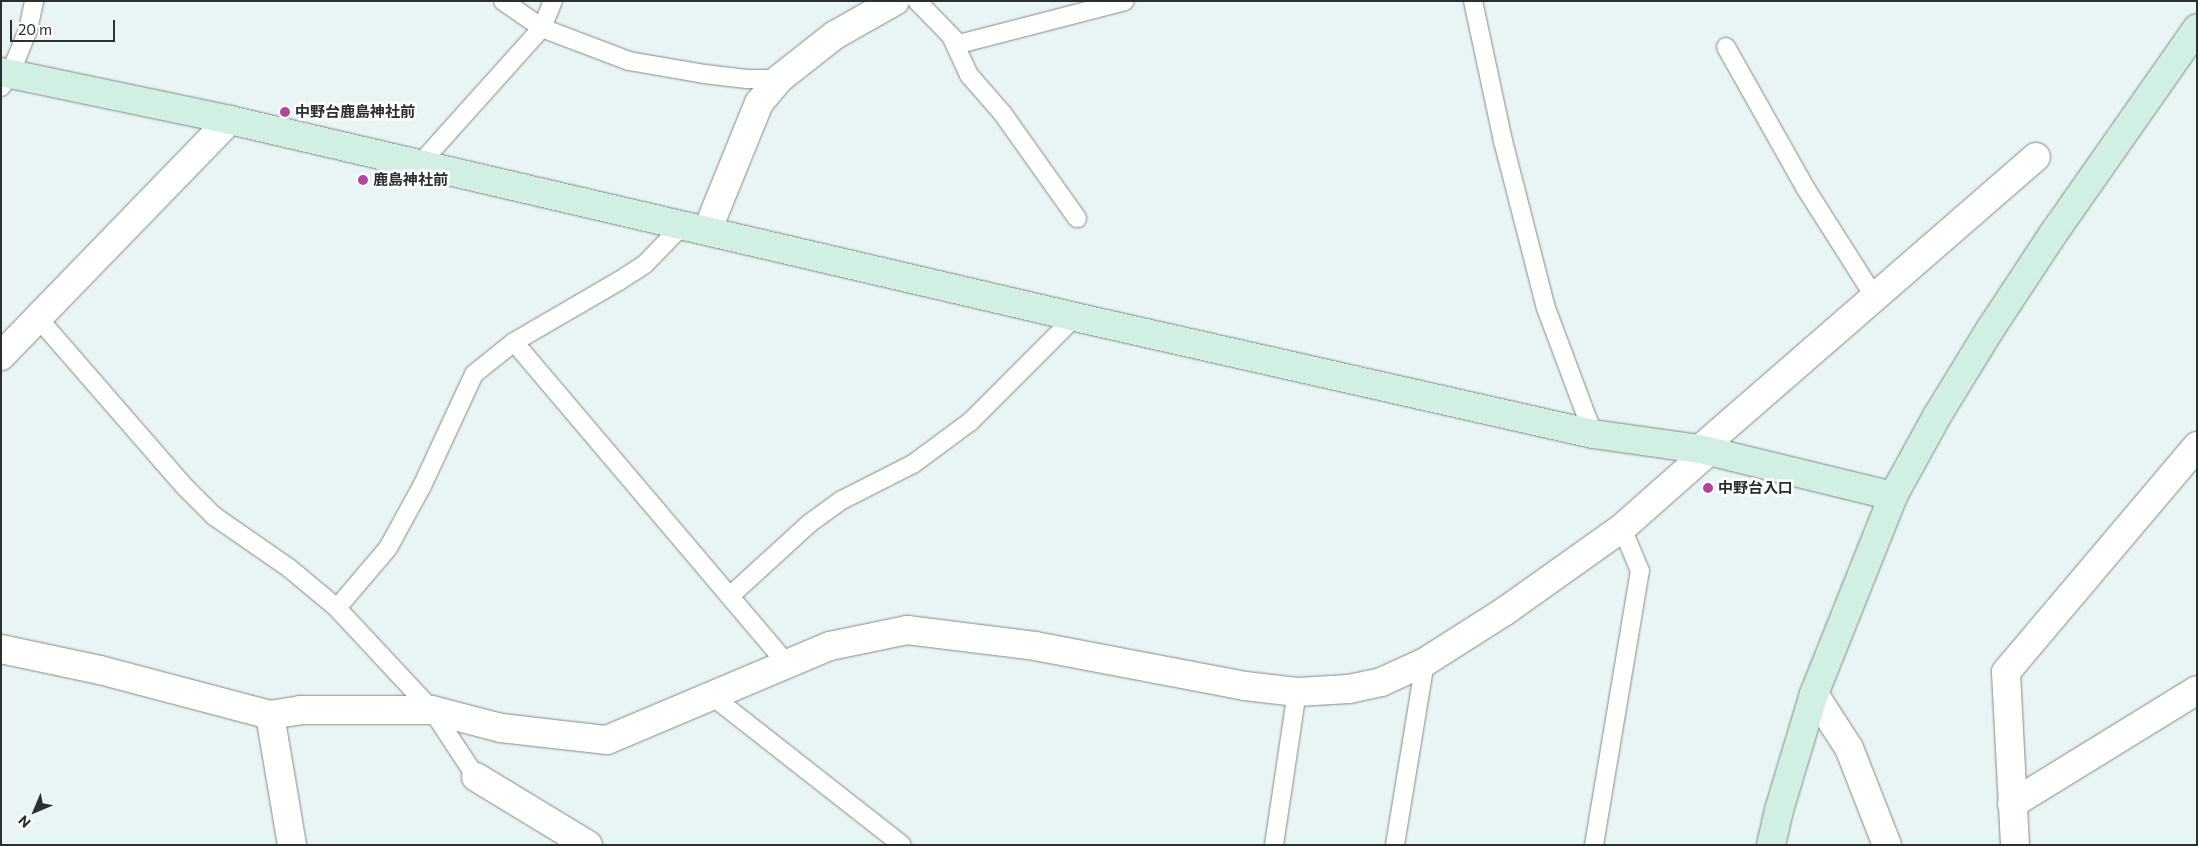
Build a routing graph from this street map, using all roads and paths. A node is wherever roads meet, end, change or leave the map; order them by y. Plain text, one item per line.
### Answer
1 (34, 1) edge
2 (503, 1) edge
3 (553, 1) edge
4 (895, 1) edge
5 (917, 1) edge
6 (1125, 1) edge
7 (1473, 1) edge
8 (542, 28) junction
9 (2197, 28) edge
10 (951, 36) junction
11 (1726, 48) dead end
12 (4, 78) edge
13 (779, 79) junction
14 (230, 120) junction
15 (2036, 156) dead end
16 (418, 166) junction
17 (1077, 218) dead end
18 (695, 228) junction
19 (1874, 296) junction
20 (1075, 317) junction
21 (38, 318) junction
22 (514, 342) junction
23 (1, 356) edge
24 (1593, 434) junction
25 (2197, 446) edge
26 (1704, 450) junction
27 (1893, 496) junction
28 (1622, 528) junction
29 (730, 596) junction
30 (338, 608) junction
31 (1, 649) edge
32 (1425, 662) junction
33 (788, 665) junction
34 (2197, 690) edge
35 (1297, 692) junction
36 (1814, 694) junction
37 (712, 696) junction
38 (432, 710) junction
39 (270, 715) junction
40 (476, 777) joint
41 (2012, 804) junction
42 (292, 845) edge
43 (588, 845) edge
44 (902, 845) edge
45 (1274, 845) edge
46 (1395, 845) edge
47 (1594, 845) edge
48 (1771, 845) edge
49 (1887, 845) edge
50 (2014, 845) edge

1 - 12 lane
2 - 8 lane
3 - 8 lane
4 - 13 street
5 - 10 lane
6 - 10 lane
7 - 24 lane
8 - 13 lane
8 - 16 lane
9 - 27 street
10 - 17 lane
11 - 19 lane
12 - 14 street
13 - 18 street
14 - 16 street
14 - 21 street
15 - 19 street
16 - 18 street
18 - 20 street
18 - 22 lane
19 - 26 street
20 - 24 street
20 - 29 lane
21 - 23 street
21 - 30 lane
22 - 29 lane
22 - 30 lane
24 - 26 street
25 - 41 street
26 - 27 street
26 - 28 street
27 - 36 street
28 - 32 street
28 - 47 lane
29 - 33 lane
30 - 38 lane
31 - 39 street
32 - 35 street
32 - 46 lane
33 - 35 street
33 - 37 street
34 - 41 street
35 - 45 lane
36 - 48 street
36 - 49 street
37 - 38 street
37 - 44 lane
38 - 39 street
38 - 40 lane
39 - 42 street
40 - 43 street
41 - 50 street

